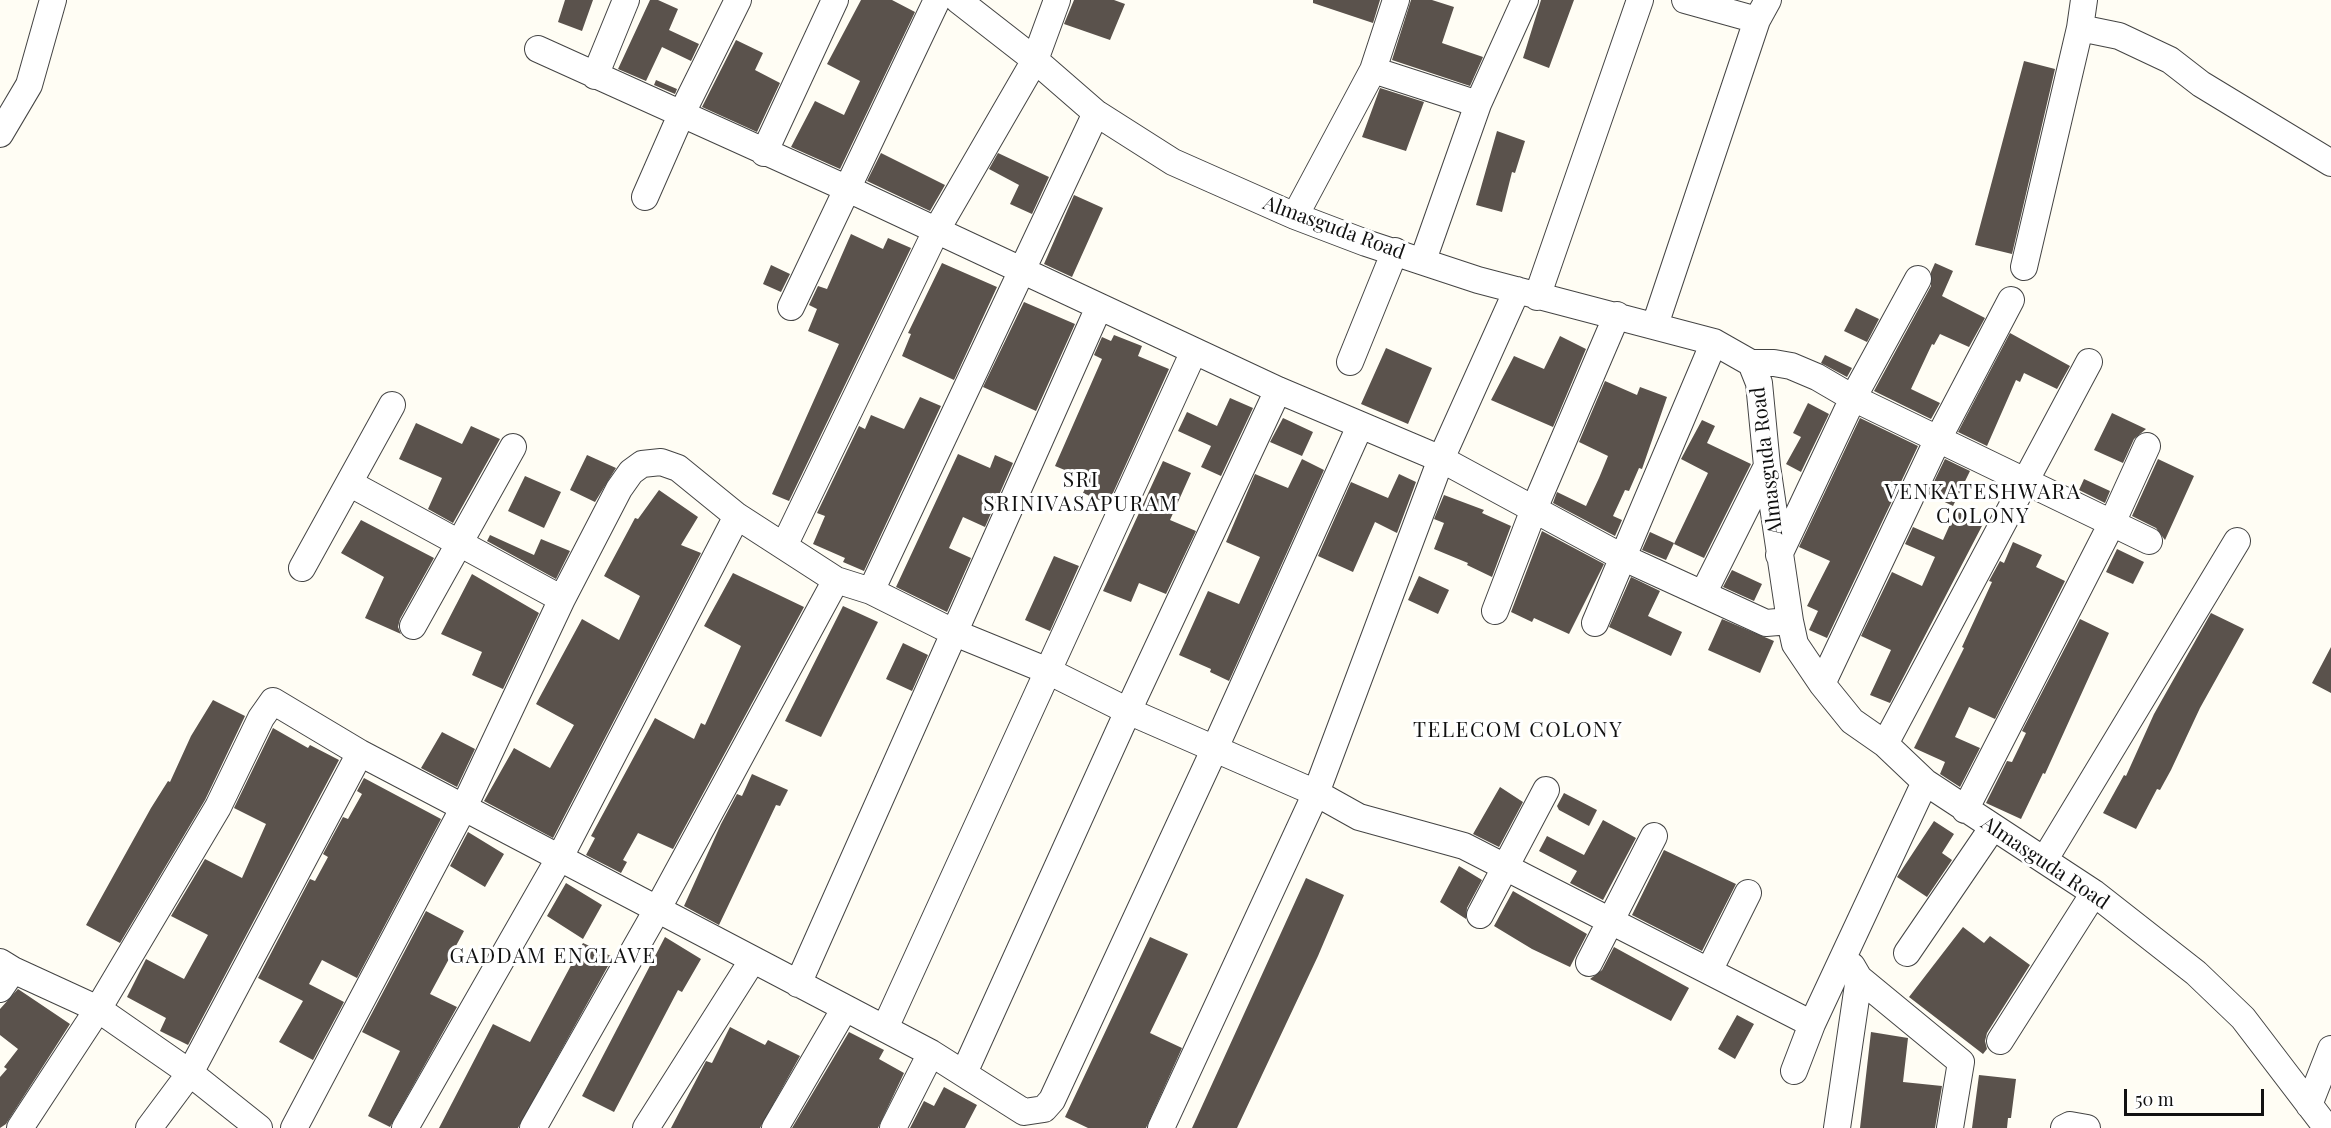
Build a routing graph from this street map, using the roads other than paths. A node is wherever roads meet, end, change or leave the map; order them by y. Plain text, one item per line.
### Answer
1 (53, 0) edge
2 (626, 0) edge
3 (738, 0) edge
4 (836, 0) edge
5 (937, 0) edge
6 (958, 0) edge
7 (1057, 0) edge
8 (1396, 0) edge
9 (1525, 0) edge
10 (1640, 0) edge
11 (1685, 0) edge
12 (2084, 0) edge
13 (1762, 10) edge
14 (2080, 28) junction
15 (538, 49) dead end
16 (1035, 60) junction
17 (1373, 70) junction
18 (595, 76) junction
19 (1478, 104) junction
20 (1096, 113) junction
21 (681, 115) junction
22 (0, 134) edge
23 (764, 153) junction
24 (2331, 163) edge
25 (848, 189) junction
26 (645, 197) dead end
27 (1295, 216) junction
28 (936, 231) junction
29 (1395, 252) junction
30 (1423, 260) junction
31 (2024, 267) dead end
32 (1020, 271) junction
33 (1918, 279) dead end
34 (1527, 293) junction
35 (2011, 300) dead end
36 (1099, 307) junction
37 (791, 308) dead end
38 (1617, 315) junction
39 (1655, 325) junction
40 (1714, 342) junction
41 (1194, 351) junction
42 (1350, 362) dead end
43 (2089, 362) dead end
44 (1751, 363) junction
45 (1278, 390) junction
46 (1853, 398) junction
47 (392, 405) dead end
48 (1360, 426) junction
49 (1938, 439) junction
50 (2147, 446) dead end
51 (513, 447) dead end
52 (1441, 459) junction
53 (1767, 466) junction
54 (2027, 481) junction
55 (349, 483) junction
56 (1534, 509) junction
57 (737, 516) junction
58 (2112, 523) junction
59 (2149, 541) dead end
60 (2237, 541) dead end
61 (459, 543) junction
62 (784, 546) junction
63 (1779, 556) junction
64 (1622, 557) junction
65 (302, 568) dead end
66 (836, 580) junction
67 (871, 591) junction
68 (1703, 594) junction
69 (562, 598) junction
70 (1495, 611) dead end
71 (1790, 621) junction
72 (1594, 623) dead end
73 (413, 626) dead end
74 (955, 633) junction
75 (1048, 670) junction
76 (1822, 684) junction
77 (1128, 711) junction
78 (1885, 744) junction
79 (1215, 747) junction
80 (360, 753) junction
81 (1925, 782) junction
82 (1546, 790) dead end
83 (1316, 793) junction
84 (464, 807) junction
85 (1965, 810) junction
86 (1993, 827) junction
87 (1654, 836) dead end
88 (560, 857) junction
89 (2045, 859) junction
90 (1505, 868) junction
91 (1748, 893) dead end
92 (2094, 893) junction
93 (657, 910) junction
94 (1480, 915) dead end
95 (1610, 921) junction
96 (1845, 952) junction
97 (1907, 953) dead end
98 (752, 961) junction
99 (1589, 963) dead end
100 (1708, 971) junction
101 (4, 974) edge
102 (1859, 978) junction
103 (798, 984) junction
104 (846, 1008) junction
105 (98, 1009) junction
106 (1812, 1024) junction
107 (885, 1028) junction
108 (2000, 1041) dead end
109 (2331, 1049) edge
110 (931, 1053) junction
111 (1794, 1071) dead end
112 (190, 1073) junction
113 (964, 1073) junction
114 (2309, 1105) junction
115 (1020, 1120) edge
116 (20, 1128) edge
117 (149, 1128) edge
118 (260, 1128) edge
119 (294, 1128) edge
120 (405, 1128) edge
121 (533, 1128) edge
122 (646, 1128) edge
123 (776, 1128) edge
124 (892, 1128) edge
125 (1161, 1128) edge
126 (1837, 1128) edge
127 (1950, 1128) edge
128 (2064, 1128) edge
129 (2087, 1128) edge
130 (2327, 1128) edge

1 - 22 street
2 - 18 street
3 - 21 street
4 - 23 street
5 - 25 street
6 - 16 street, Almasguda Road
7 - 16 street
8 - 17 street
9 - 19 street
10 - 34 street
11 - 13 street
12 - 14 street
13 - 39 street
14 - 24 street
14 - 31 street
15 - 18 street
16 - 20 street, Almasguda Road
16 - 28 street
17 - 19 street
17 - 27 street
18 - 21 street
19 - 30 street
20 - 27 street, Almasguda Road
20 - 32 street
21 - 23 street
21 - 26 street
23 - 25 street
25 - 28 street
25 - 37 street
27 - 29 street, Almasguda Road
28 - 32 street
28 - 62 street
29 - 30 street, Almasguda Road
29 - 42 street
30 - 34 street, Almasguda Road
32 - 36 street
32 - 67 street
33 - 46 street
34 - 38 street, Almasguda Road
34 - 52 street
35 - 49 street
36 - 41 street
36 - 74 street
38 - 39 street, Almasguda Road
38 - 56 street
39 - 40 street, Almasguda Road
40 - 44 street, Almasguda Road
40 - 64 street
41 - 45 street
41 - 75 street
43 - 54 street
44 - 46 street
44 - 53 street, Almasguda Road
45 - 48 street
45 - 77 street
46 - 49 street
46 - 63 street
47 - 55 street
48 - 52 street
48 - 79 street
49 - 54 street
49 - 76 street
50 - 58 street
51 - 61 street
52 - 56 street
52 - 83 street
53 - 63 street, Almasguda Road
53 - 68 street
54 - 58 street
54 - 78 street
55 - 61 street
55 - 65 street
56 - 64 street
56 - 70 street
57 - 62 street
57 - 69 street
57 - 88 street
58 - 59 street
58 - 85 street
60 - 89 street
61 - 69 street
61 - 73 street
62 - 66 street
63 - 71 street, Almasguda Road
64 - 68 street
64 - 72 street
66 - 67 street
66 - 93 street
67 - 74 street
68 - 71 street
69 - 84 street
71 - 76 street, Almasguda Road
74 - 75 street
74 - 103 street
75 - 77 street
75 - 107 street
76 - 78 street, Almasguda Road
77 - 79 street
77 - 113 street
78 - 81 street, Almasguda Road
79 - 83 street
79 - 115 street
80 - 84 street
80 - 105 street
80 - 112 street
81 - 85 street, Almasguda Road
81 - 96 street
82 - 90 street
83 - 90 street
83 - 125 street
84 - 88 street
84 - 119 street
85 - 86 street, Almasguda Road
86 - 89 street, Almasguda Road
86 - 97 street
87 - 95 street
88 - 93 street
88 - 120 street
89 - 92 street, Almasguda Road
90 - 94 street
90 - 95 street
91 - 100 street
92 - 108 street
92 - 114 street, Almasguda Road
93 - 98 street
93 - 121 street
95 - 99 street
95 - 100 street
96 - 102 street
96 - 106 street
98 - 103 street
98 - 122 street
100 - 106 street
101 - 105 street
102 - 126 street
102 - 127 street
103 - 104 street
104 - 107 street
104 - 123 street
105 - 112 street
105 - 116 street
106 - 111 street
107 - 110 street
109 - 114 street
110 - 113 street
110 - 124 street
112 - 117 street
112 - 118 street
113 - 115 street
114 - 130 street, Almasguda Road
128 - 129 street

